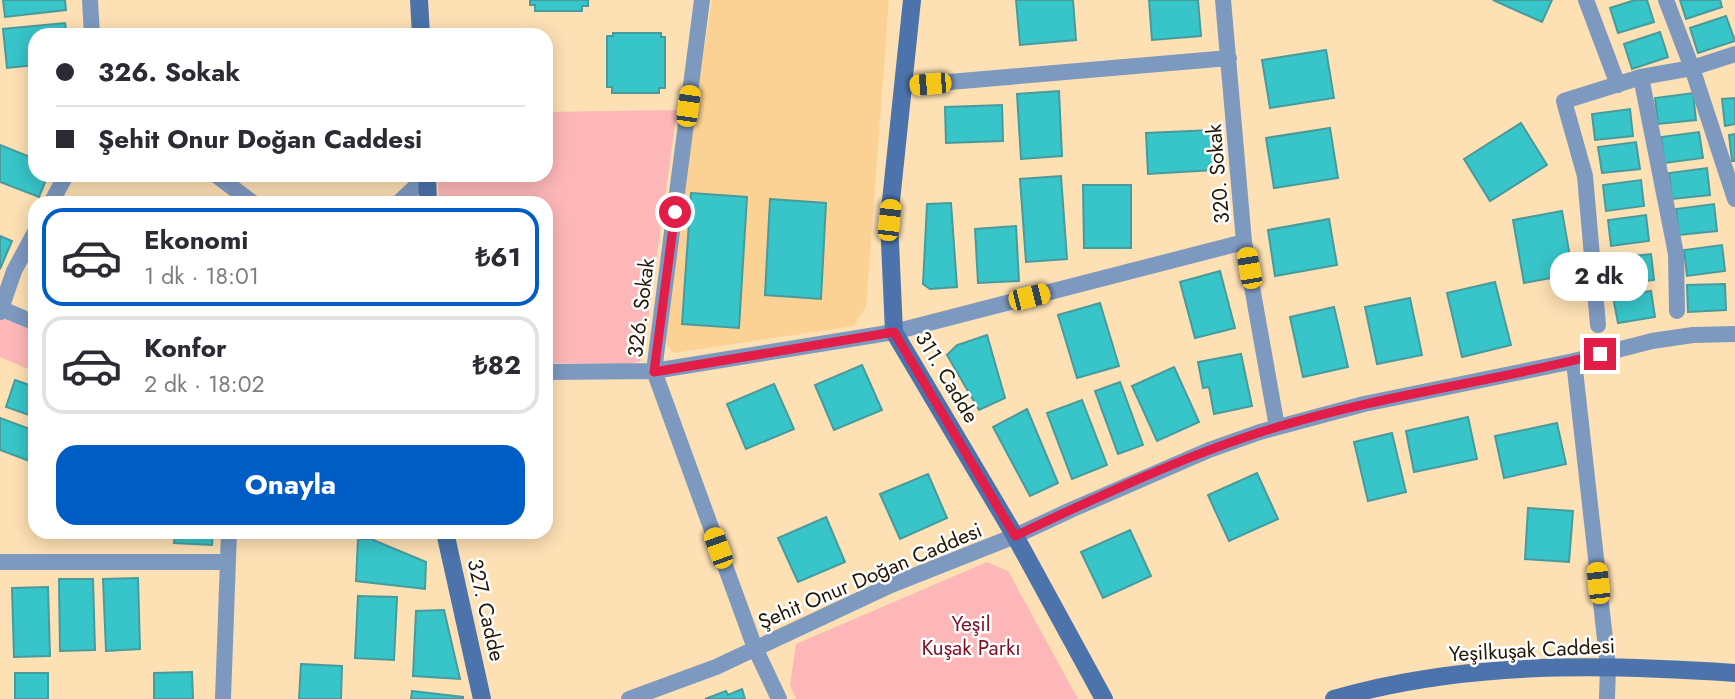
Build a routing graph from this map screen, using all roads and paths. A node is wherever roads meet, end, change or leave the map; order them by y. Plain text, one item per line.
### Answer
1 (90, 0) edge
2 (419, 0) edge
3 (702, 0) edge
4 (912, 0) edge
5 (1223, 0) edge
6 (1586, 0) edge
7 (1666, 0) edge
8 (92, 28) edge
9 (421, 28) edge
10 (1735, 54) edge
11 (1228, 58) junction
12 (1692, 68) junction
13 (1641, 77) junction
14 (1618, 85) junction
15 (903, 86) junction
16 (225, 182) edge
17 (421, 182) edge
18 (244, 196) edge
19 (406, 196) edge
20 (1735, 200) edge
21 (1244, 242) junction
22 (28, 245) edge
23 (0, 310) edge
24 (1677, 311) dead end
25 (28, 320) edge
26 (1598, 325) dead end
27 (894, 332) junction
28 (1735, 334) edge
29 (1574, 361) junction
30 (553, 372) edge
31 (654, 372) junction
32 (1277, 427) junction
33 (1015, 536) junction
34 (229, 539) edge
35 (447, 539) edge
36 (0, 562) edge
37 (227, 562) junction
38 (755, 648) junction
39 (1608, 666) junction
40 (1735, 673) edge
41 (223, 699) edge
42 (482, 699) edge
43 (629, 699) edge
44 (779, 699) edge
45 (1104, 699) edge
46 (1334, 699) edge
47 (1606, 699) edge

1 - 8 street
2 - 9 street
3 - 31 street, 326. Sokak
4 - 15 street, 311. Cadde
5 - 11 street, 320. Sokak
6 - 14 street
7 - 12 street
10 - 12 street
11 - 15 street
11 - 21 street, 320. Sokak
12 - 13 street
12 - 20 street
13 - 14 street
13 - 24 street
14 - 26 street
15 - 27 street, 311. Cadde
16 - 18 street
17 - 19 street
21 - 27 street
21 - 32 street, 320. Sokak
22 - 23 street
23 - 25 street
27 - 31 street
27 - 33 street, 311. Cadde
28 - 29 street, Şehit Onur Doğan Caddesi
29 - 32 street, Şehit Onur Doğan Caddesi
29 - 39 street
30 - 31 street
31 - 38 street, 326. Sokak
32 - 33 street, Şehit Onur Doğan Caddesi
33 - 38 street, Şehit Onur Doğan Caddesi
33 - 45 street, 311. Cadde
34 - 37 street
35 - 42 street, 327. Cadde
36 - 37 street
37 - 41 street
38 - 43 street, Şehit Onur Doğan Caddesi
38 - 44 street, 326. Sokak
39 - 40 street, Yeşilkuşak Caddesi
39 - 46 street, Yeşilkuşak Caddesi
39 - 47 street

